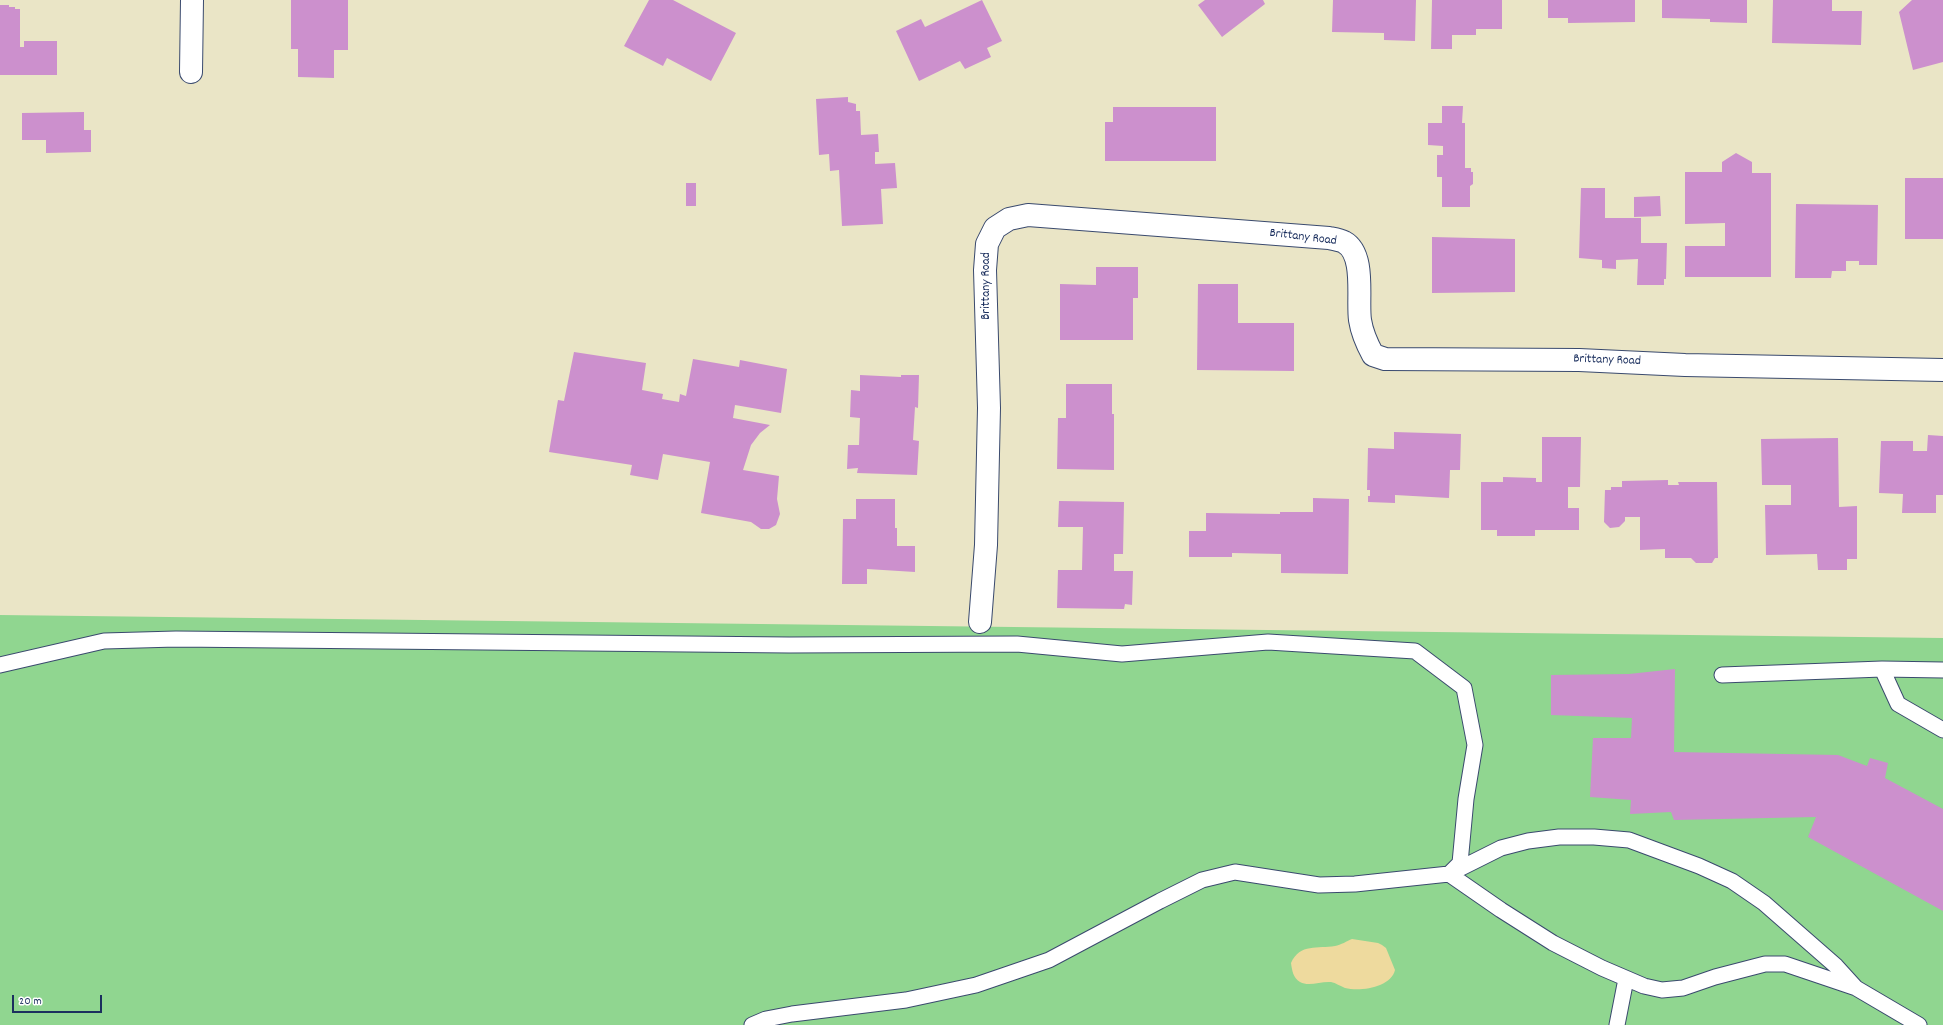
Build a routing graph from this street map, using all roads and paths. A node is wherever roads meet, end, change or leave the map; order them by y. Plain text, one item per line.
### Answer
1 (192, 0) edge
2 (191, 72) dead end
3 (1943, 370) edge
4 (980, 622) dead end
5 (0, 665) edge
6 (1882, 669) junction
7 (1943, 670) edge
8 (1722, 675) dead end
9 (1943, 730) edge
10 (1449, 874) junction
11 (1626, 979) junction
12 (1856, 988) junction
13 (752, 1025) edge
14 (1617, 1025) edge
15 (1919, 1025) edge

1 - 2 street
3 - 4 street, Brittany Road
5 - 10 lane
6 - 7 lane
6 - 8 lane
6 - 9 lane
10 - 11 lane
10 - 12 lane
10 - 13 lane
11 - 12 lane
11 - 14 lane
12 - 15 lane

